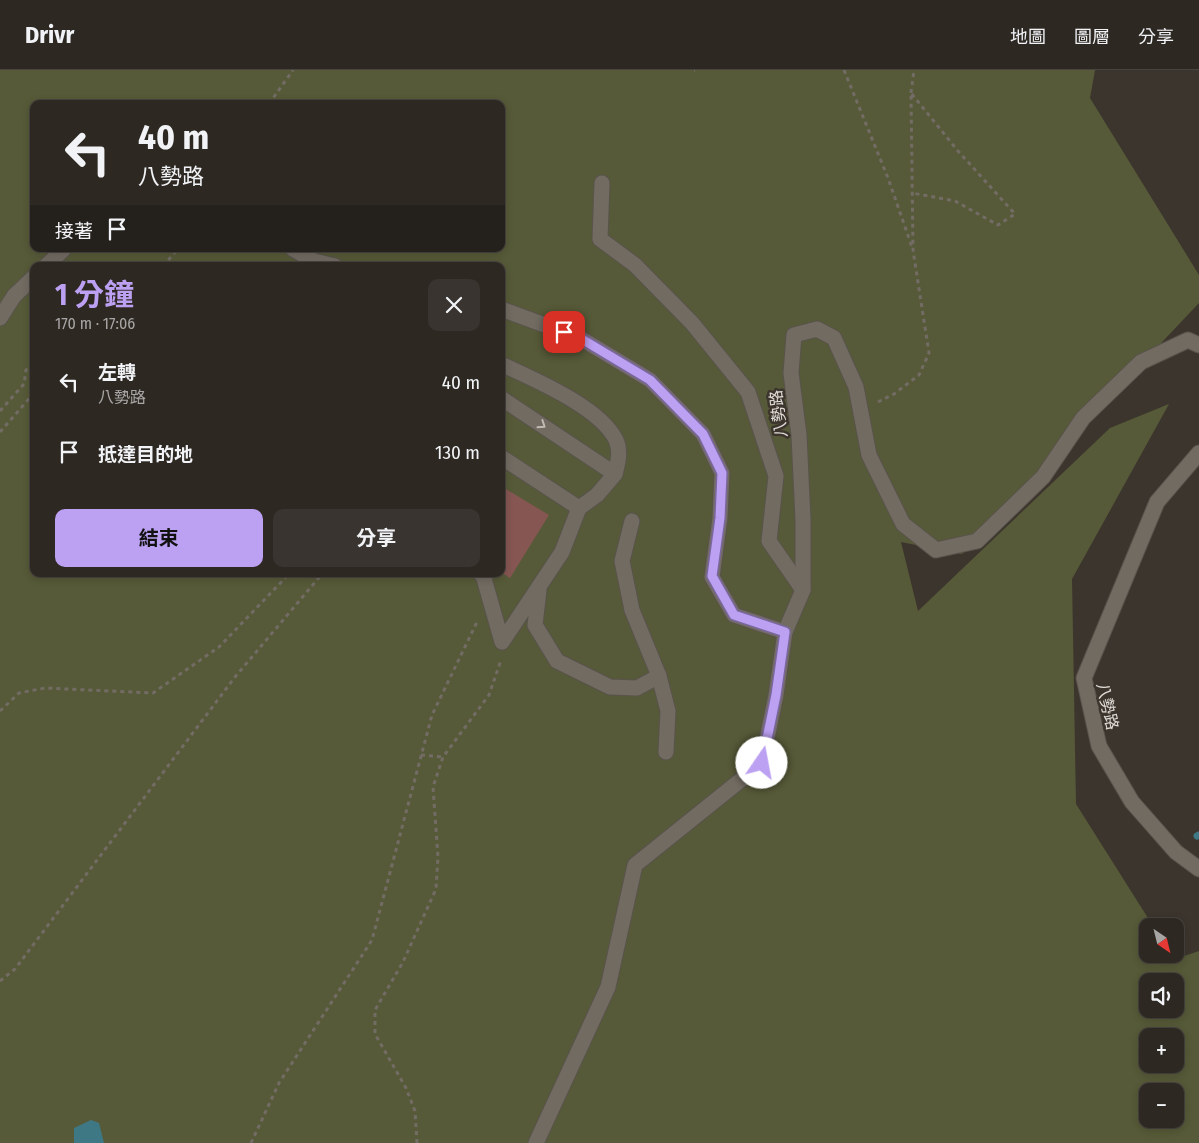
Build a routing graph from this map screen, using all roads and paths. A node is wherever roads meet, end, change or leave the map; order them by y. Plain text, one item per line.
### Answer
1 (293, 70) edge
2 (844, 70) edge
3 (914, 70) edge
4 (911, 93) junction
5 (272, 100) edge
6 (602, 184) dead end
7 (912, 193) junction
8 (913, 250) junction
9 (61, 252) edge
10 (176, 252) edge
11 (298, 252) edge
12 (50, 262) edge
13 (167, 262) edge
14 (318, 262) edge
15 (30, 281) edge
16 (505, 310) edge
17 (0, 318) edge
18 (1199, 345) edge
19 (30, 365) edge
20 (505, 366) edge
21 (30, 398) edge
22 (505, 401) edge
23 (0, 411) edge
24 (860, 411) junction
25 (0, 432) edge
26 (1199, 453) edge
27 (505, 461) edge
28 (615, 474) junction
29 (578, 508) junction
30 (632, 521) dead end
31 (286, 577) edge
32 (319, 577) edge
33 (482, 577) edge
34 (540, 586) junction
35 (803, 590) junction
36 (489, 596) junction
37 (785, 632) junction
38 (502, 642) junction
39 (659, 676) junction
40 (0, 711) edge
41 (666, 752) dead end
42 (421, 755) junction
43 (443, 757) junction
44 (1199, 869) edge
45 (0, 981) edge
46 (251, 1143) edge
47 (417, 1143) edge
48 (536, 1143) edge

1 - 5 path
2 - 8 path
3 - 4 path
4 - 7 path
4 - 7 path
6 - 35 street
7 - 8 path
8 - 24 path
9 - 12 street
10 - 13 path
11 - 14 street
15 - 17 street
16 - 37 street
18 - 24 street, 八勢路
19 - 23 path
20 - 28 street
21 - 25 path
22 -> 28 street
24 - 35 street, 八勢路
26 - 44 street, 八勢路
27 - 29 street
28 - 29 street
29 - 34 street
30 - 39 street
31 - 40 path
32 - 45 path
33 - 36 street
34 - 38 street
34 - 39 street
35 - 37 street, 八勢路
36 - 38 street
36 - 42 path
37 - 48 street, 八勢路
38 - 43 path
39 - 41 street
42 - 43 path
42 - 46 path
43 - 47 path

